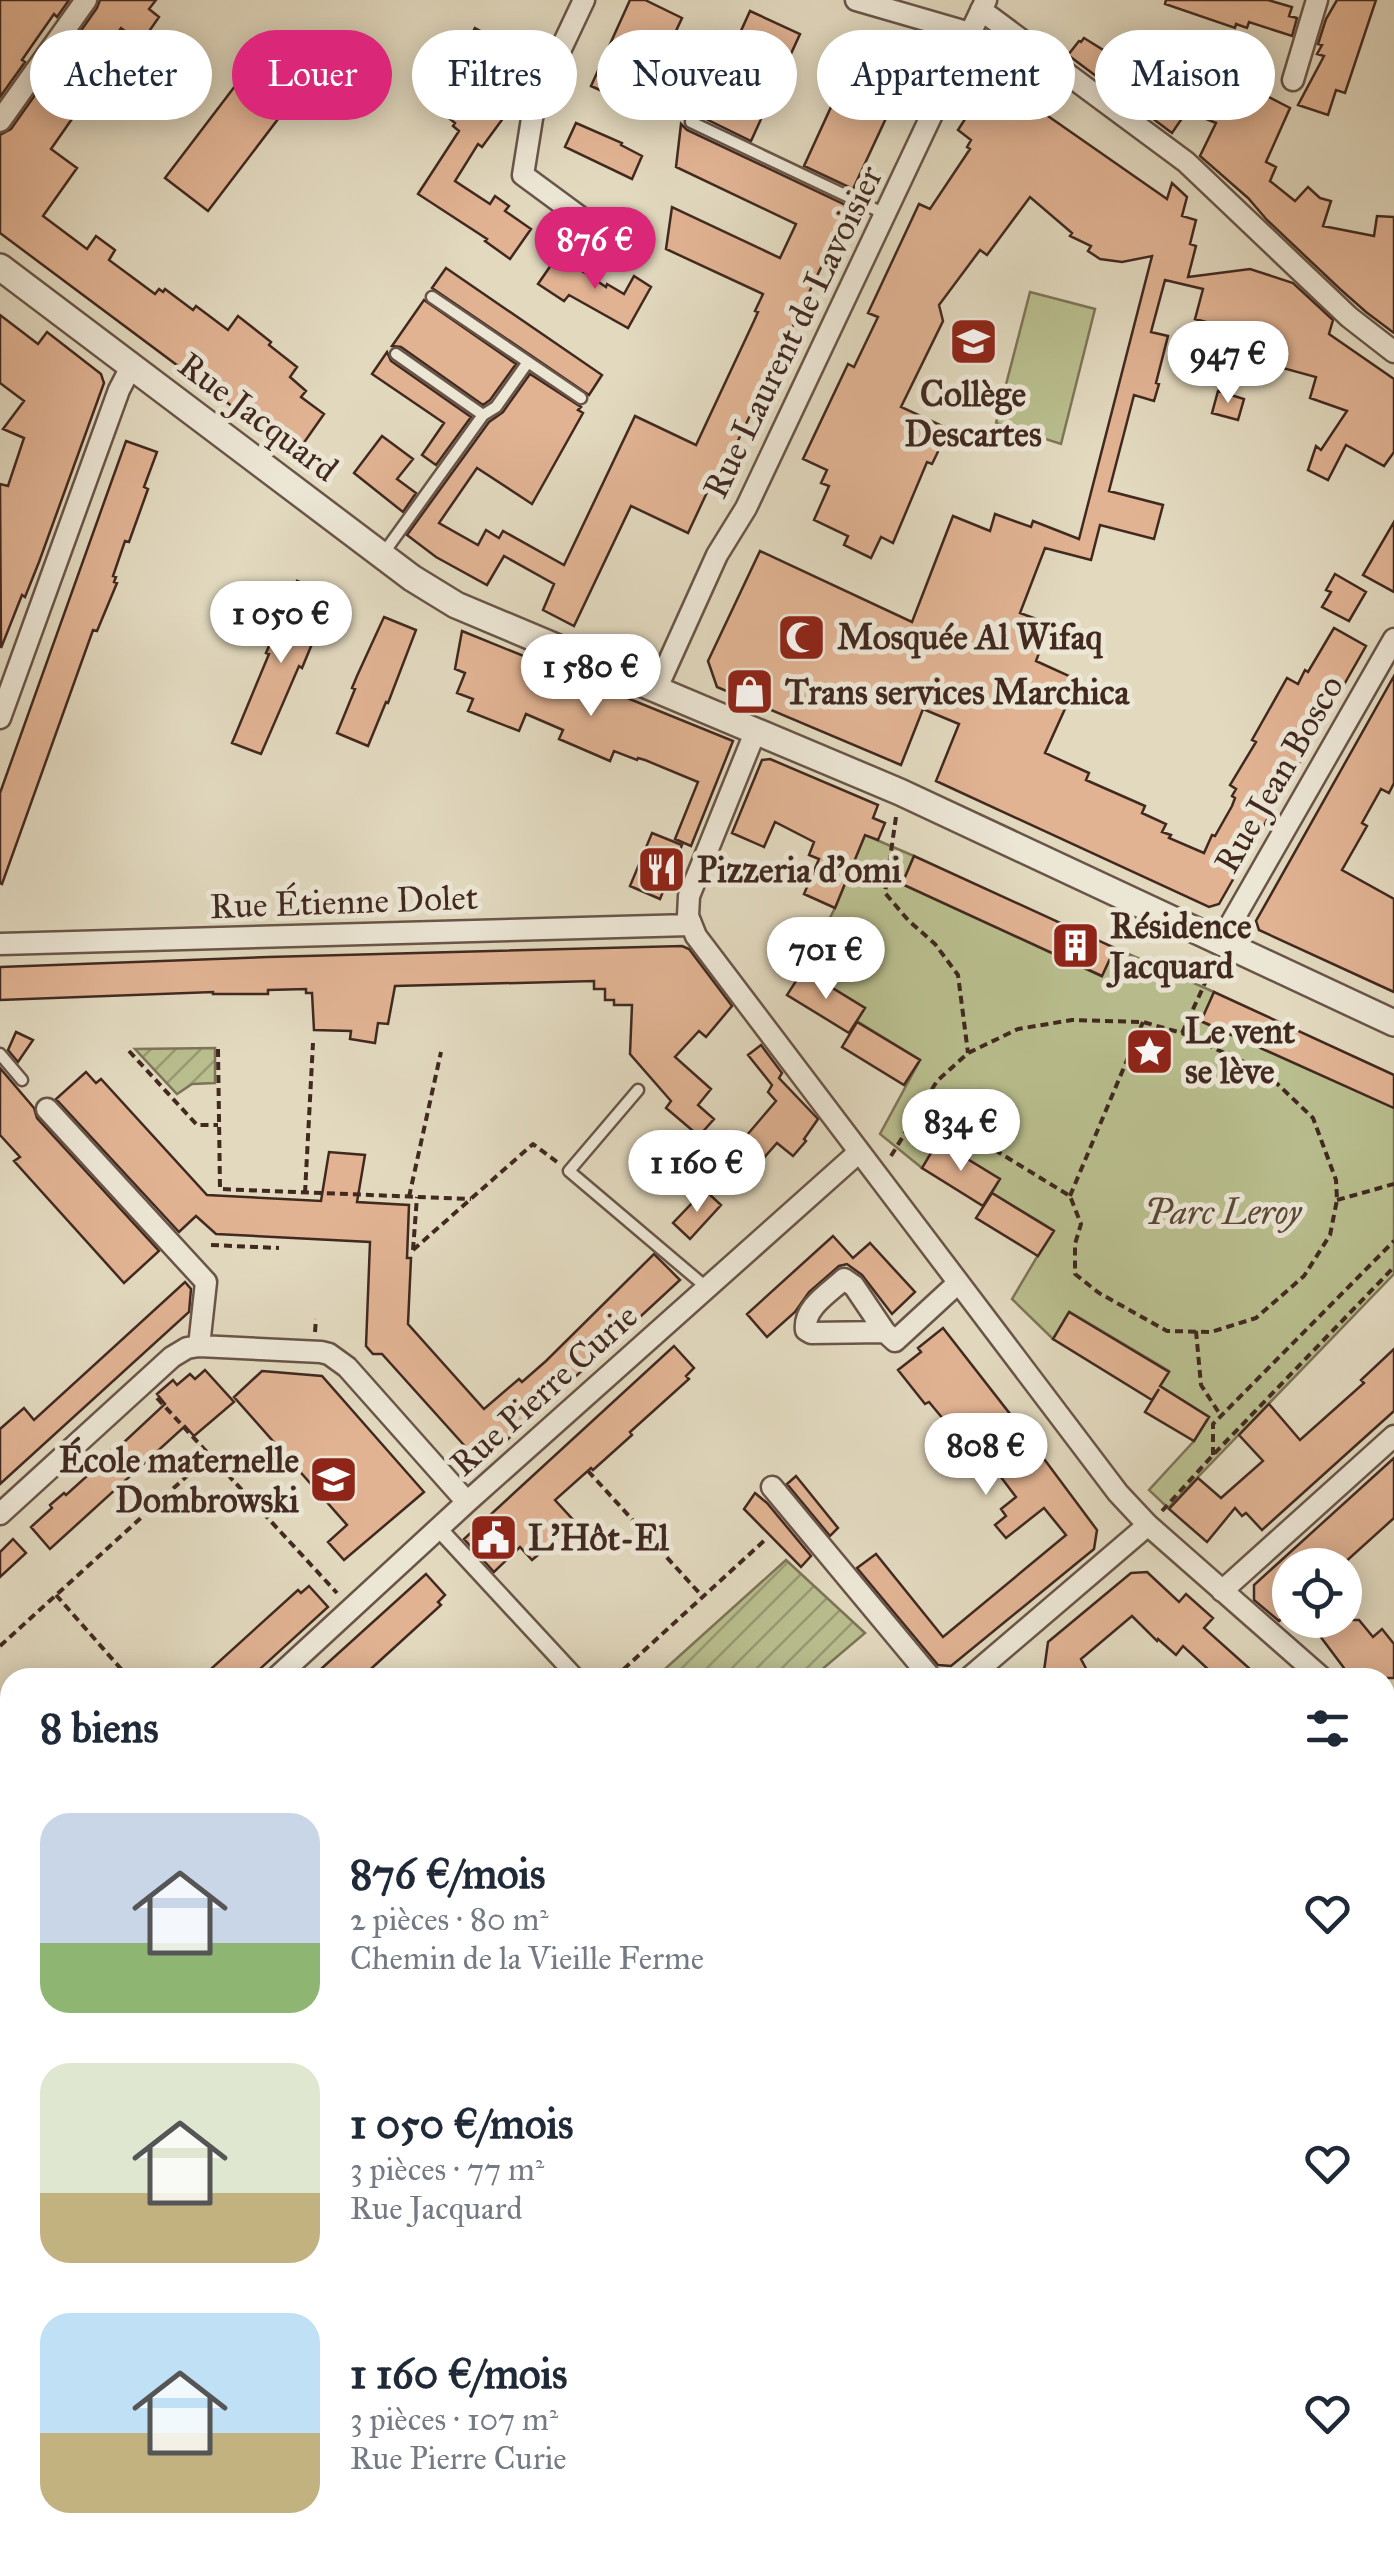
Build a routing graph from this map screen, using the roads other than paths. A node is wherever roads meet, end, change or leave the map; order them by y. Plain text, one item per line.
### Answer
1 (86, 0) edge
2 (584, 0) edge
3 (856, 0) edge
4 (1316, 0) edge
5 (984, 5) edge
6 (963, 30) edge
7 (971, 30) edge
8 (1293, 80) dead end
9 (929, 120) edge
10 (0, 121) edge
11 (691, 122) dead end
12 (886, 214) junction
13 (610, 239) dead end
14 (0, 267) edge
15 (432, 298) dead end
16 (1394, 352) edge
17 (396, 354) dead end
18 (528, 362) junction
19 (132, 366) junction
20 (580, 398) dead end
21 (483, 415) junction
22 (382, 555) junction
23 (1394, 639) edge
24 (656, 690) junction
25 (4, 694) edge
26 (0, 718) edge
27 (756, 730) junction
28 (690, 926) junction
29 (1221, 941) junction
30 (0, 944) edge
31 (1394, 1023) edge
32 (0, 1054) edge
33 (22, 1080) dead end
34 (638, 1090) dead end
35 (46, 1109) dead end
36 (858, 1152) junction
37 (958, 1283) junction
38 (706, 1287) junction
39 (885, 1332) dead end
40 (199, 1346) junction
41 (1394, 1436) edge
42 (772, 1487) dead end
43 (467, 1502) junction
44 (0, 1514) edge
45 (1148, 1525) junction
46 (439, 1529) junction
47 (1222, 1591) junction
48 (287, 1668) edge
49 (567, 1668) edge
50 (923, 1668) edge
51 (981, 1668) edge
52 (1311, 1668) edge

1 - 10 street
2 - 13 street
3 - 6 street
4 - 8 street
5 - 7 street, Rue Laurent de Lavoisier
5 - 16 street
9 - 12 street, Rue Laurent de Lavoisier
11 - 12 lane
12 - 24 street, Rue Laurent de Lavoisier
14 - 19 street, Rue Jacquard
15 - 18 lane
17 - 21 lane
18 - 20 lane
18 - 21 lane
19 - 22 street, Rue Jacquard
19 - 25 street
21 - 22 lane
22 - 24 street, Rue Jacquard
23 - 29 street, Rue Jean Bosco
24 - 27 street, Rue Jacquard
25 - 26 street
27 - 28 street
27 - 29 street, Rue Jacquard
28 - 30 street, Rue Étienne Dolet
28 - 36 street
29 - 31 street, Rue Jacquard
32 - 33 lane
34 - 38 lane
35 - 40 street
36 - 37 street
36 - 38 street, Rue Pierre Curie
37 - 39 street
37 - 45 street
38 - 43 street, Rue Pierre Curie
40 - 43 street
40 - 44 street
41 - 47 street
42 - 50 street
43 - 46 street, Rue Pierre Curie
45 - 47 street
45 - 51 street
46 - 48 street, Rue Pierre Curie
46 - 49 street
47 - 52 street

